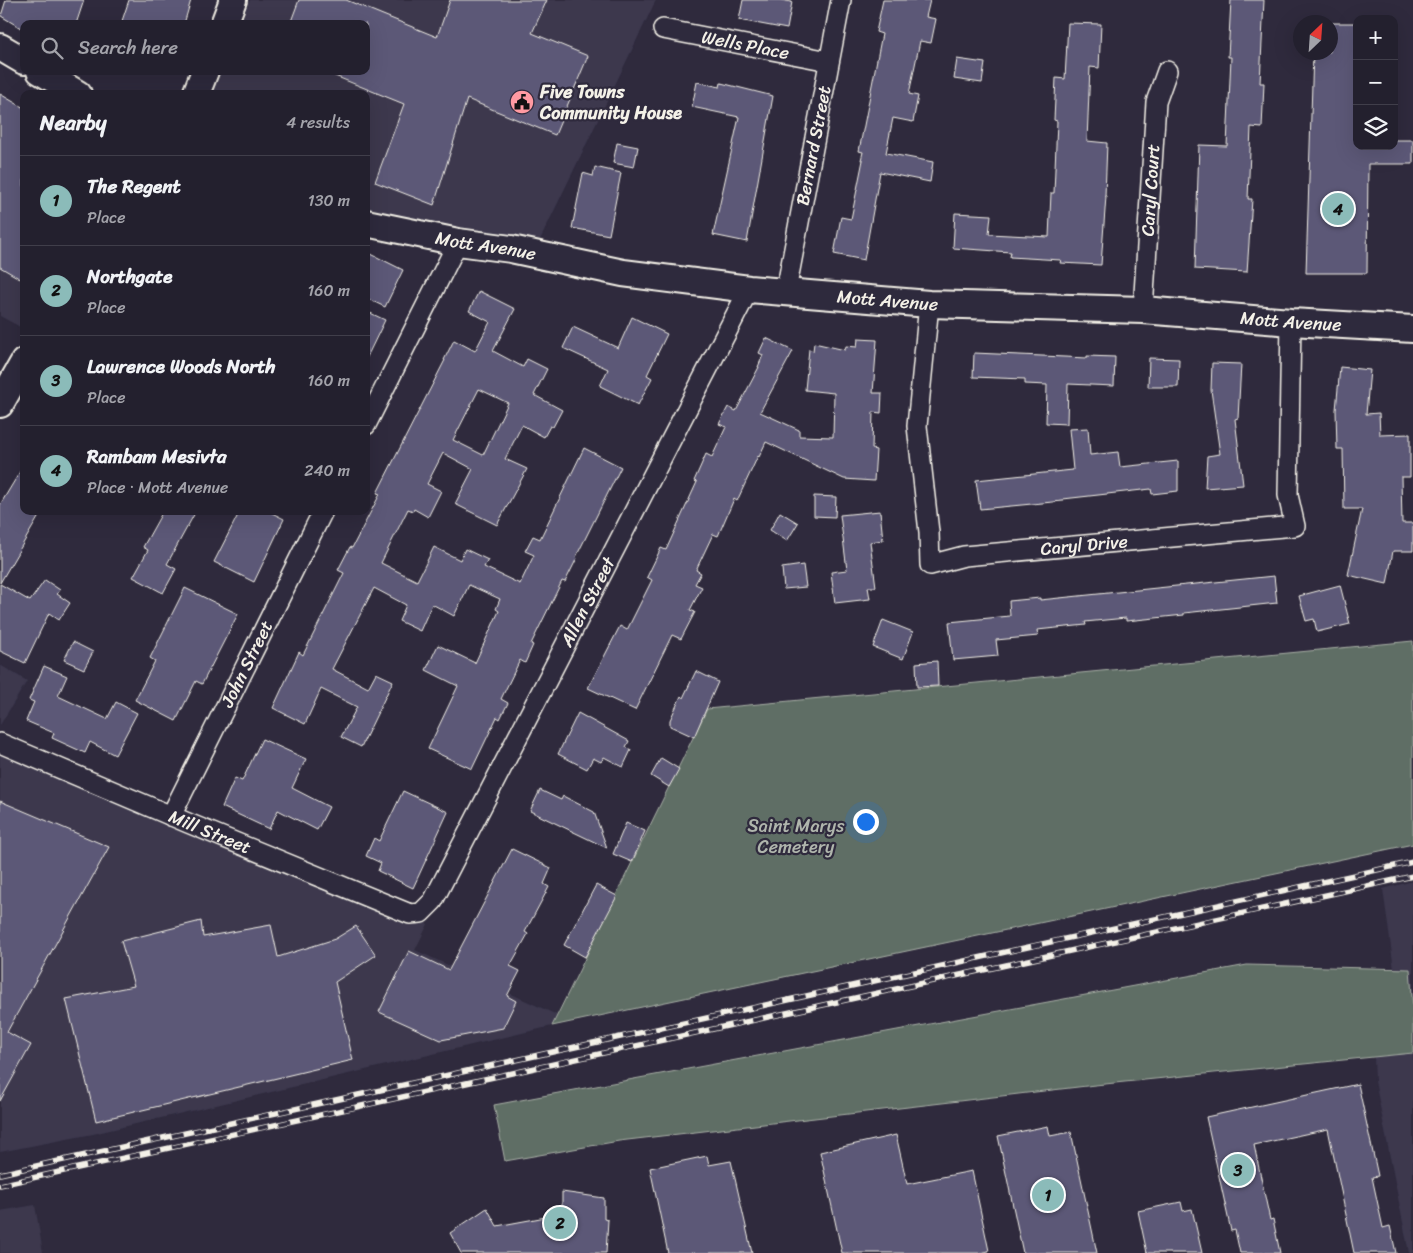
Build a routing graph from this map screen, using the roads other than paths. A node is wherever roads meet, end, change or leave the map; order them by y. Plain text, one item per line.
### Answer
1 (233, 0) edge
2 (841, 0) edge
3 (226, 20) edge
4 (663, 29) dead end
5 (0, 47) edge
6 (20, 59) edge
7 (829, 61) junction
8 (1168, 71) dead end
9 (47, 75) edge
10 (203, 75) edge
11 (71, 90) edge
12 (198, 90) edge
13 (370, 224) edge
14 (458, 242) junction
15 (749, 289) junction
16 (786, 291) junction
17 (929, 304) junction
18 (1143, 310) junction
19 (1291, 322) junction
20 (1413, 329) edge
21 (20, 369) edge
22 (0, 404) edge
23 (370, 417) edge
24 (321, 515) edge
25 (0, 743) edge
26 (171, 816) junction
27 (421, 913) joint

1 - 3 street
2 - 7 street, Bernard Street
4 - 7 street, Wells Place
5 - 6 street
7 - 16 street, Bernard Street
8 - 18 street, Caryl Court
9 - 11 street
10 - 12 street
13 - 14 street, Mott Avenue
14 - 15 street, Mott Avenue
14 - 23 street
15 - 16 street, Mott Avenue
15 - 27 street, Allen Street
16 - 17 street, Mott Avenue
17 - 18 street, Mott Avenue
17 - 19 street, Caryl Drive
18 - 19 street, Mott Avenue
19 - 20 street, Mott Avenue
21 - 22 street
24 - 26 street, John Street
25 - 26 street, Mill Street
26 - 27 street, Mill Street

